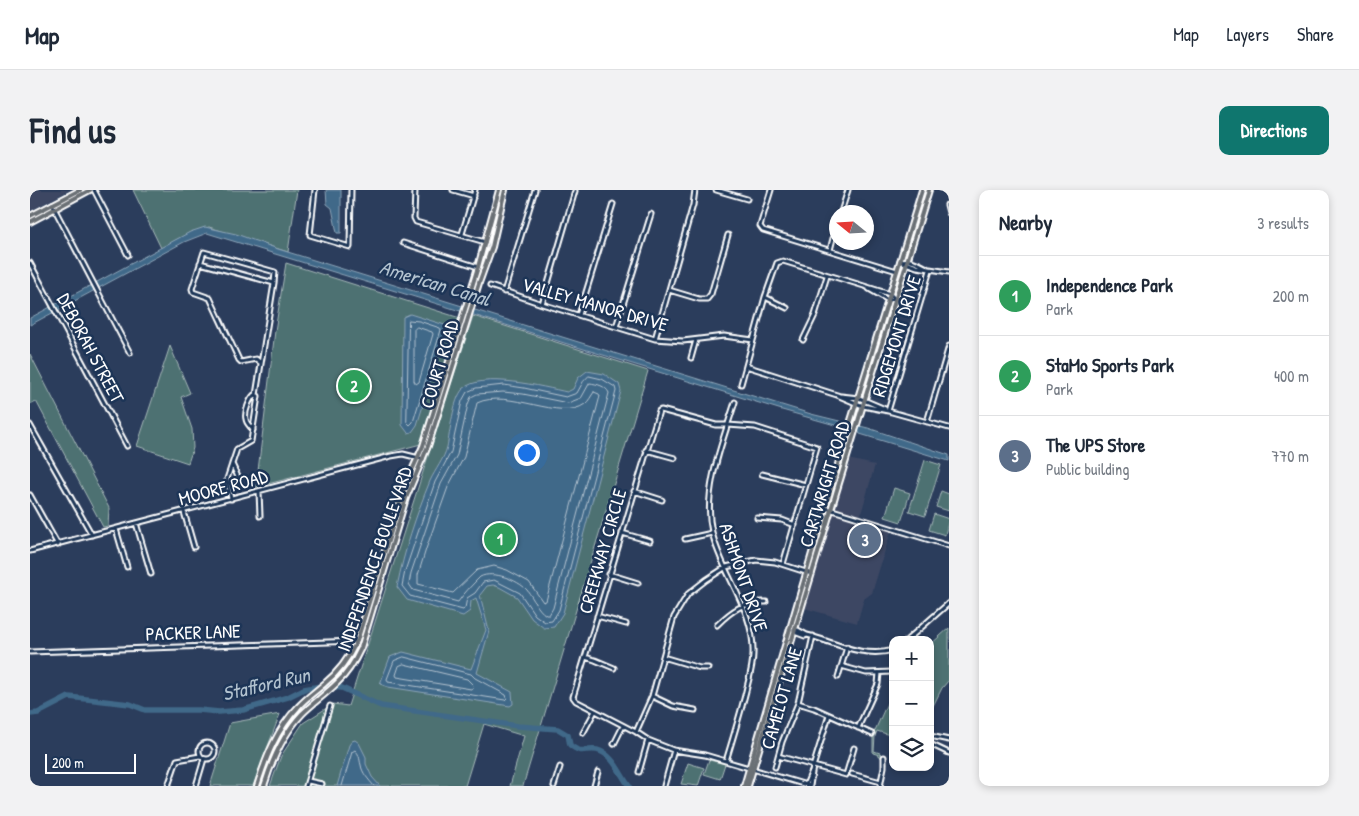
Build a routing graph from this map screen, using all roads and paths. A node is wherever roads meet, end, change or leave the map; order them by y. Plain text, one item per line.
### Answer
1 (80, 190) edge
2 (92, 190) edge
3 (315, 190) edge
4 (351, 190) edge
5 (415, 190) edge
6 (453, 190) edge
7 (475, 190) edge
8 (499, 190) edge
9 (505, 190) edge
10 (535, 190) edge
11 (695, 190) edge
12 (716, 190) edge
13 (771, 190) edge
14 (848, 190) edge
15 (922, 190) edge
16 (929, 190) edge
17 (574, 191) edge
18 (730, 192) edge
19 (474, 196) junction
20 (747, 199) dead end
21 (613, 204) dead end
22 (843, 205) edge
23 (947, 205) dead end
24 (54, 207) junction
25 (949, 213) edge
26 (39, 214) junction
27 (651, 214) dead end
28 (30, 216) edge
29 (30, 222) edge
30 (462, 234) junction
31 (728, 235) dead end
32 (485, 242) junction
33 (403, 243) dead end
34 (829, 250) edge
35 (830, 250) edge
36 (128, 255) dead end
37 (900, 261) junction
38 (906, 262) junction
39 (30, 263) edge
40 (200, 263) junction
41 (478, 267) junction
42 (930, 270) junction
43 (897, 271) junction
44 (949, 272) edge
45 (827, 276) junction
46 (274, 283) junction
47 (490, 286) dead end
48 (869, 288) junction
49 (669, 290) junction
50 (504, 292) junction
51 (890, 294) junction
52 (765, 298) junction
53 (895, 299) junction
54 (888, 300) junction
55 (542, 304) junction
56 (787, 308) dead end
57 (579, 315) junction
58 (463, 325) junction
59 (616, 327) junction
60 (655, 338) junction
61 (696, 340) junction
62 (753, 340) junction
63 (803, 340) dead end
64 (949, 346) edge
65 (873, 351) junction
66 (130, 353) dead end
67 (879, 353) junction
68 (454, 354) junction
69 (691, 358) dead end
70 (262, 363) junction
71 (746, 366) junction
72 (741, 384) dead end
73 (256, 395) junction
74 (837, 395) junction
75 (859, 398) junction
76 (864, 400) junction
77 (735, 402) dead end
78 (857, 404) junction
79 (862, 406) junction
80 (888, 410) junction
81 (927, 422) junction
82 (728, 424) junction
83 (30, 426) edge
84 (949, 428) edge
85 (253, 430) junction
86 (127, 446) dead end
87 (646, 450) junction
88 (418, 458) junction
89 (675, 458) dead end
90 (423, 459) junction
91 (232, 464) junction
92 (762, 474) dead end
93 (227, 484) junction
94 (806, 485) junction
95 (259, 491) junction
96 (634, 491) junction
97 (30, 494) edge
98 (231, 499) junction
99 (662, 500) dead end
100 (828, 509) junction
101 (184, 512) junction
102 (260, 516) dead end
103 (757, 518) dead end
104 (136, 524) junction
105 (795, 525) junction
106 (116, 529) junction
107 (622, 533) junction
108 (712, 533) junction
109 (92, 535) junction
110 (685, 539) dead end
111 (650, 541) dead end
112 (58, 545) junction
113 (949, 546) edge
114 (194, 548) dead end
115 (30, 552) edge
116 (784, 564) junction
117 (128, 567) dead end
118 (726, 567) junction
119 (806, 572) junction
120 (151, 574) dead end
121 (609, 574) junction
122 (812, 574) junction
123 (638, 583) dead end
124 (766, 602) dead end
125 (949, 603) edge
126 (743, 605) junction
127 (367, 608) junction
128 (373, 610) junction
129 (597, 616) junction
130 (626, 624) dead end
131 (717, 625) dead end
132 (790, 629) junction
133 (796, 631) junction
134 (813, 636) junction
135 (912, 636) edge
136 (357, 641) junction
137 (847, 647) junction
138 (889, 651) edge
139 (30, 652) edge
140 (585, 657) junction
141 (663, 658) junction
142 (841, 666) junction
143 (614, 668) dead end
144 (708, 668) dead end
145 (889, 672) edge
146 (879, 673) junction
147 (838, 677) dead end
148 (652, 696) junction
149 (798, 703) junction
150 (330, 706) dead end
151 (695, 710) dead end
152 (595, 711) junction
153 (829, 715) junction
154 (623, 726) junction
155 (858, 728) junction
156 (636, 732) junction
157 (582, 733) dead end
158 (872, 734) dead end
159 (934, 737) edge
160 (648, 740) junction
161 (949, 740) edge
162 (614, 744) dead end
163 (934, 746) edge
164 (854, 748) dead end
165 (674, 750) junction
166 (949, 753) edge
167 (200, 756) junction
168 (778, 756) junction
169 (884, 758) dead end
170 (204, 759) junction
171 (726, 761) junction
172 (814, 766) junction
173 (560, 767) dead end
174 (775, 767) dead end
175 (751, 769) junction
176 (598, 772) dead end
177 (639, 772) dead end
178 (852, 774) dead end
179 (308, 781) junction
180 (322, 784) dead end
181 (794, 784) edge
182 (880, 784) edge
183 (808, 785) edge
184 (168, 786) edge
185 (196, 786) edge
186 (257, 786) edge
187 (264, 786) edge
188 (306, 786) edge
189 (554, 786) edge
190 (594, 786) edge
191 (664, 786) edge
192 (744, 786) edge
193 (748, 786) edge

1 - 24 main road
2 - 24 main road
2 - 36 street
3 - 4 street
5 - 30 street
6 - 19 street
7 - 19 street
8 - 32 main road, COURT ROAD
9 - 58 main road, COURT ROAD
10 - 50 street
11 - 49 street
12 - 18 street
13 - 34 street
14 - 22 street
15 - 37 main road, CARTWRIGHT ROAD
16 - 38 main road, CARTWRIGHT ROAD
17 - 55 street
18 - 20 street
19 - 30 street
21 - 57 street
23 - 25 street
24 - 26 main road
24 - 66 street
26 - 28 main road
26 - 29 main road
27 - 59 street
30 - 32 street
31 - 49 street
32 - 41 main road, COURT ROAD
33 - 41 street
35 - 43 street
37 - 38 street
37 - 43 main road, CARTWRIGHT ROAD
38 - 42 street
38 - 53 main road, CARTWRIGHT ROAD
39 - 86 street, DEBORAH STREET
40 - 46 street
40 - 46 street
40 - 70 street
41 - 58 main road, COURT ROAD
42 - 44 street
42 - 80 street, RIDGEMONT DRIVE
43 - 51 main road, CARTWRIGHT ROAD
45 - 48 street
45 - 52 street
45 - 63 street
46 - 70 street
47 - 50 street, VALLEY MANOR DRIVE
48 - 51 street
48 - 54 street
49 - 60 street
50 - 55 street, VALLEY MANOR DRIVE
51 - 53 street
51 - 54 main road, CARTWRIGHT ROAD
52 - 56 street
52 - 62 street
53 - 54 street
53 - 67 main road, CARTWRIGHT ROAD
54 - 65 main road, CARTWRIGHT ROAD
55 - 57 street, VALLEY MANOR DRIVE
57 - 59 street, VALLEY MANOR DRIVE
58 - 68 main road, COURT ROAD
59 - 60 street, VALLEY MANOR DRIVE
60 - 61 street, VALLEY MANOR DRIVE
61 - 62 street, VALLEY MANOR DRIVE
61 - 69 street
62 - 71 street
64 - 81 street
65 - 67 main road
65 - 75 main road, CARTWRIGHT ROAD
67 - 76 main road, CARTWRIGHT ROAD
68 - 88 main road, COURT ROAD
68 - 90 main road, COURT ROAD
70 - 73 street
71 - 72 street
71 - 74 street
73 - 85 street
73 - 85 street
74 - 75 street
74 - 78 street
75 - 76 street
75 - 78 main road, CARTWRIGHT ROAD
76 - 79 main road, CARTWRIGHT ROAD
76 - 80 street
77 - 82 street, ASHMONT DRIVE
78 - 79 street
78 - 100 main road, CARTWRIGHT ROAD
79 - 80 street
79 - 100 main road, CARTWRIGHT ROAD
80 - 81 street
81 - 84 street
82 - 87 street, CREEKWAY CIRCLE
82 - 94 street
82 - 108 street, ASHMONT DRIVE
83 - 109 street
85 - 91 street
87 - 89 street
87 - 96 street, CREEKWAY CIRCLE
88 - 90 street, MOORE ROAD
88 - 95 street, MOORE ROAD
88 - 127 main road, INDEPENDENCE BOULEVARD
90 - 128 main road, INDEPENDENCE BOULEVARD
91 - 93 street
91 - 93 street
92 - 94 street
93 - 98 street
94 - 105 street
95 - 98 street, MOORE ROAD
95 - 102 street
96 - 99 street
96 - 107 street, CREEKWAY CIRCLE
97 - 112 street
98 - 101 street, MOORE ROAD
100 - 113 street
100 - 119 main road, CARTWRIGHT ROAD
100 - 122 main road, CARTWRIGHT ROAD
101 - 104 street, MOORE ROAD
101 - 114 street
103 - 105 street
104 - 106 street, MOORE ROAD
104 - 120 street
105 - 116 street
106 - 109 street, MOORE ROAD
106 - 117 street
107 - 111 street
107 - 121 street, CREEKWAY CIRCLE
108 - 110 street
108 - 118 street, ASHMONT DRIVE
109 - 112 street, MOORE ROAD
112 - 115 street, MOORE ROAD
116 - 118 street
116 - 119 street
118 - 126 street, ASHMONT DRIVE
118 - 141 street
119 - 122 street
119 - 132 main road, CARTWRIGHT ROAD
121 - 123 street
121 - 129 street, CREEKWAY CIRCLE
122 - 133 main road, CARTWRIGHT ROAD
124 - 126 street
125 - 135 street
126 - 131 street
126 - 171 street, ASHMONT DRIVE
127 - 128 main road
127 - 136 main road, INDEPENDENCE BOULEVARD
128 - 187 main road, INDEPENDENCE BOULEVARD
129 - 130 street
129 - 140 street, CREEKWAY CIRCLE
132 - 133 street
132 - 175 main road, CARTWRIGHT ROAD
133 - 134 street
133 - 175 main road, CARTWRIGHT ROAD
134 - 137 street
134 - 149 street, CAMELOT LANE
136 - 139 street, PACKER LANE
136 - 186 main road, INDEPENDENCE BOULEVARD
137 - 138 street
137 - 142 street
140 - 143 street
140 - 152 street, CREEKWAY CIRCLE
141 - 144 street
141 - 148 street
142 - 146 street
142 - 147 street
145 - 146 street
146 - 155 street
148 - 151 street
148 - 156 street
149 - 153 street
149 - 168 street, CAMELOT LANE
150 - 179 street
152 - 154 street
152 - 157 street
153 - 155 street
153 - 172 street
154 - 156 street
154 - 162 street
155 - 158 street
156 - 160 street
159 - 161 street
160 - 165 street
160 - 177 street
163 - 166 street
164 - 172 street
165 - 171 street
165 - 191 street
167 - 170 street
167 - 170 street
167 - 184 street
168 - 172 street
168 - 174 street, CAMELOT LANE
169 - 182 street
170 - 185 street
171 - 175 street
172 - 183 street
173 - 189 street
175 - 181 street
175 - 192 main road, CARTWRIGHT ROAD
175 - 193 main road, CARTWRIGHT ROAD
176 - 190 street
178 - 182 street
179 - 180 street
179 - 188 street
181 - 183 street

